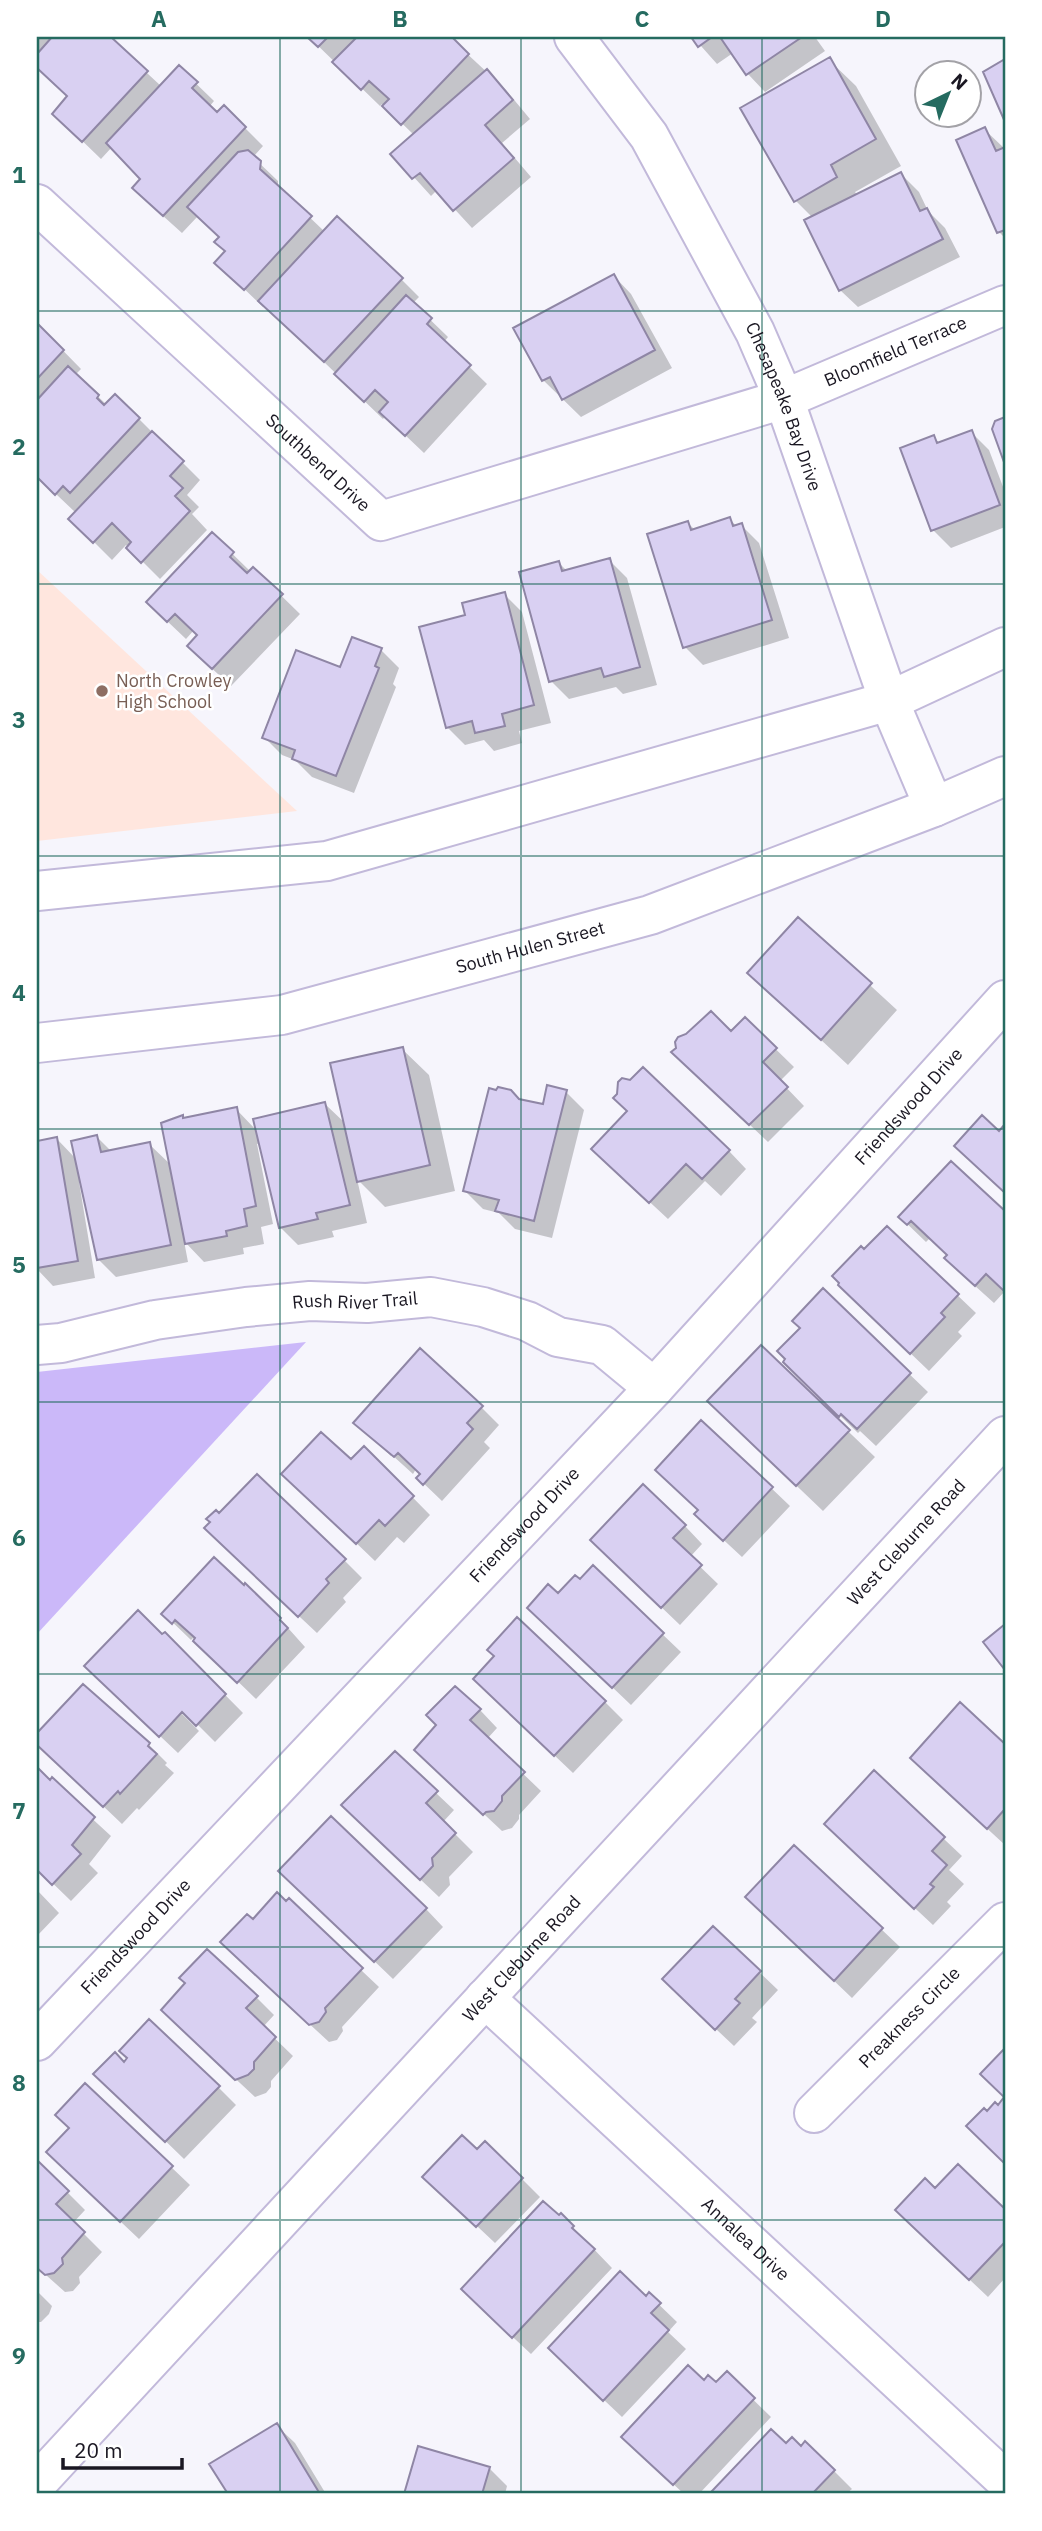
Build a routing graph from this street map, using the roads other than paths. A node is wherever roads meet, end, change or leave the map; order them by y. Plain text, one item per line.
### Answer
1 (574, 37) edge
2 (37, 204) edge
3 (1005, 305) edge
4 (784, 399) junction
5 (1005, 647) edge
6 (889, 701) junction
7 (1005, 776) edge
8 (934, 807) junction
9 (37, 891) edge
10 (1005, 1000) edge
11 (37, 1043) edge
12 (37, 1345) edge
13 (654, 1388) junction
14 (1005, 1436) edge
15 (1005, 1923) edge
16 (485, 1998) junction
17 (37, 2041) edge
18 (814, 2113) dead end
19 (1005, 2480) edge
20 (37, 2483) edge

1 - 4 street, Chesapeake Bay Drive
2 - 4 street, Southbend Drive
3 - 4 street, Bloomfield Terrace
4 - 6 street, Chesapeake Bay Drive
5 - 6 street
6 - 8 street, Chesapeake Bay Drive
6 - 9 street
7 - 8 street, South Hulen Street
8 - 11 street, South Hulen Street
10 - 13 street, Friendswood Drive
12 - 13 street, Rush River Trail
13 - 17 street, Friendswood Drive
14 - 16 street, West Cleburne Road
15 - 18 street, Preakness Circle
16 - 19 street, Annalea Drive
16 - 20 street, West Cleburne Road

